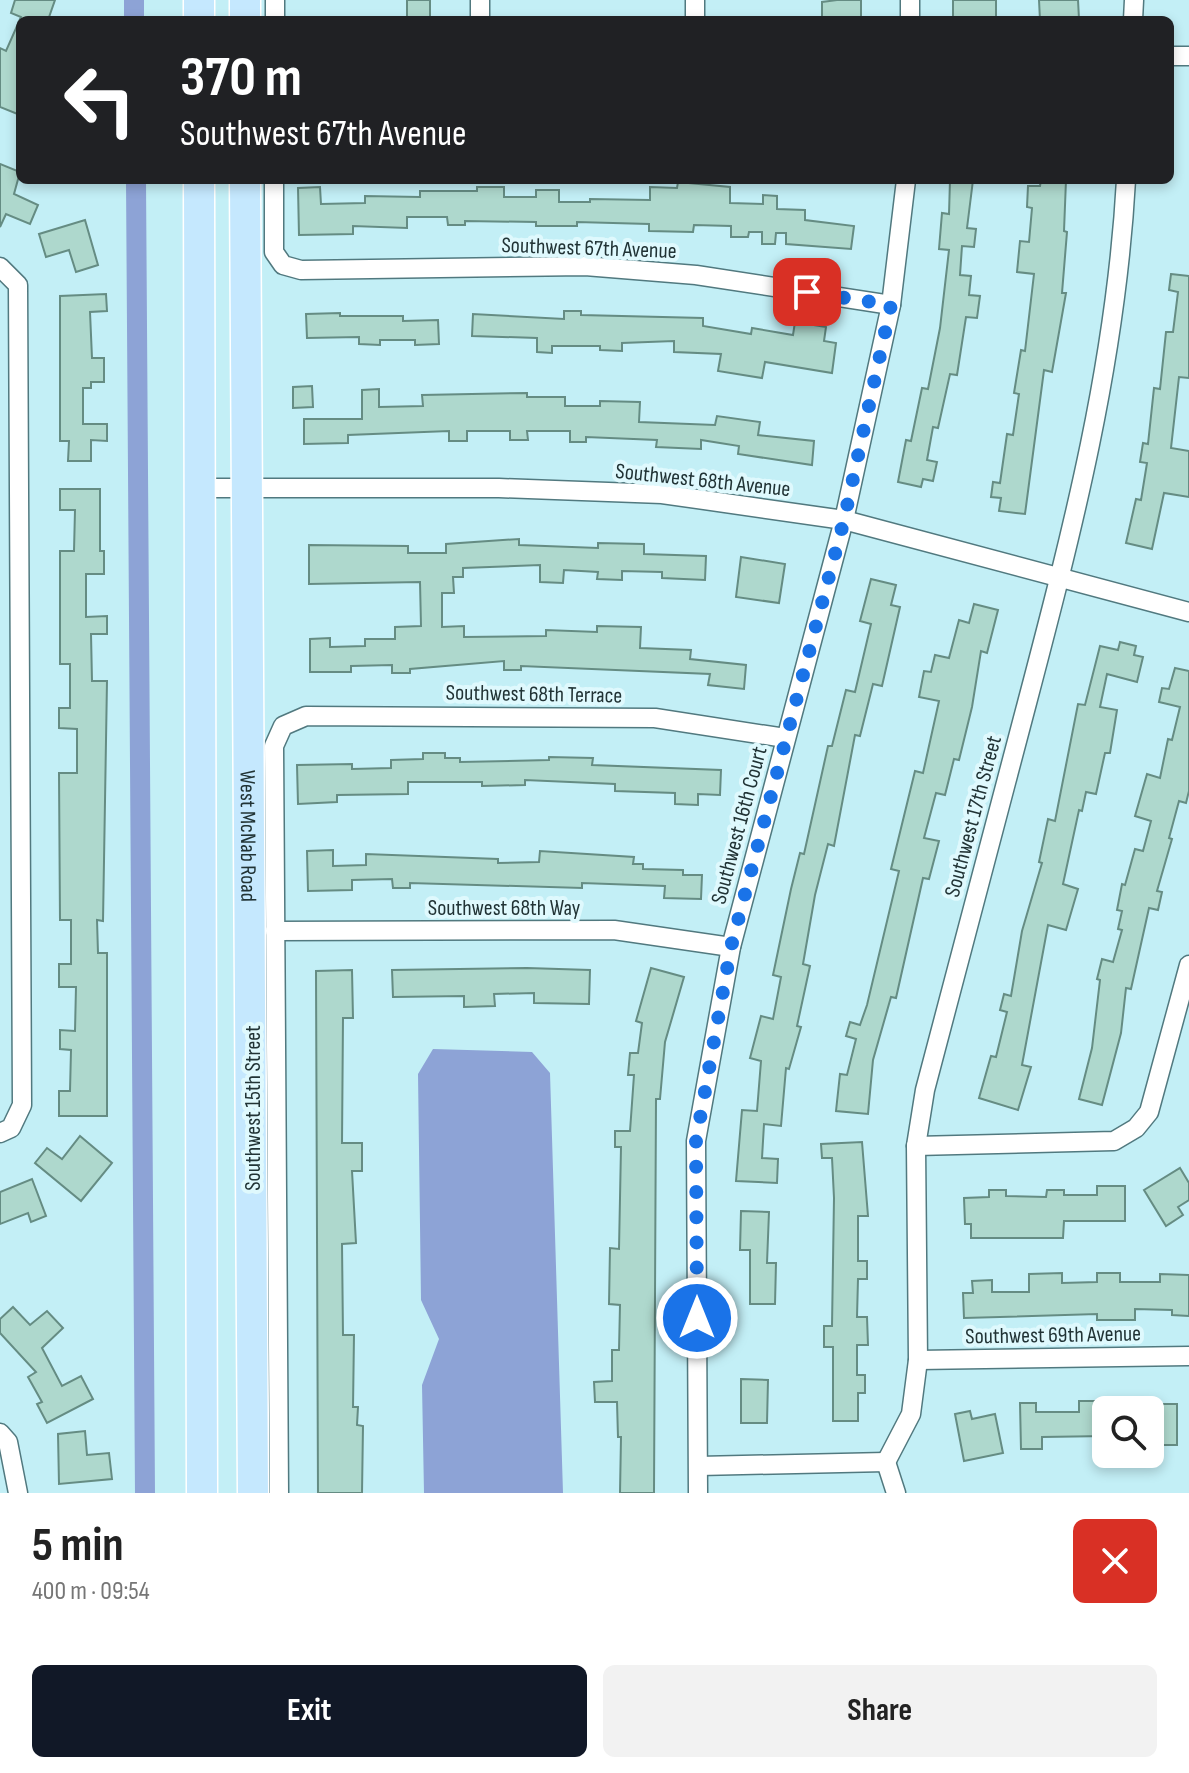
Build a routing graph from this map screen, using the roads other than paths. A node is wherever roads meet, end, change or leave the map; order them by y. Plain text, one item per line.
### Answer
1 (199, 184) edge
2 (245, 184) edge
3 (274, 184) edge
4 (906, 184) edge
5 (1126, 184) edge
6 (0, 267) edge
7 (891, 305) junction
8 (199, 488) junction
9 (246, 490) junction
10 (844, 520) junction
11 (1061, 576) junction
12 (1189, 612) edge
13 (283, 726) joint
14 (785, 738) junction
15 (275, 931) junction
16 (731, 947) junction
17 (1189, 965) edge
18 (0, 1133) edge
19 (916, 1146) junction
20 (1189, 1356) edge
21 (918, 1360) junction
22 (0, 1433) edge
23 (886, 1462) junction
24 (699, 1466) junction
25 (18, 1493) edge
26 (202, 1493) edge
27 (253, 1493) edge
28 (279, 1493) edge
29 (698, 1493) edge
30 (896, 1493) edge

1 - 8 main road
2 - 9 main road, West McNab Road
3 - 7 street, Southwest 67th Avenue
4 - 7 street, Southwest 16th Court
5 - 11 street, Southwest 17th Street
6 - 18 street
7 - 10 street, Southwest 16th Court
8 - 9 street, Southwest 68th Avenue
8 - 26 main road
9 - 10 street, Southwest 68th Avenue
9 - 27 main road, West McNab Road
10 - 11 street, Southwest 68th Avenue
10 - 14 street, Southwest 16th Court
11 - 12 street, Southwest 68th Avenue
11 - 19 street, Southwest 17th Street
13 - 14 street, Southwest 68th Terrace
13 - 15 street, Southwest 15th Street
14 - 16 street, Southwest 16th Court
15 - 16 street, Southwest 68th Way
15 - 28 street, Southwest 15th Street
16 - 24 street, Southwest 16th Court
17 - 19 street
19 - 21 street, Southwest 17th Street
20 - 21 street, Southwest 69th Avenue
21 - 23 street, Southwest 17th Street
22 - 25 street
23 - 24 street
23 - 30 street
24 - 29 street, Southwest 16th Court

